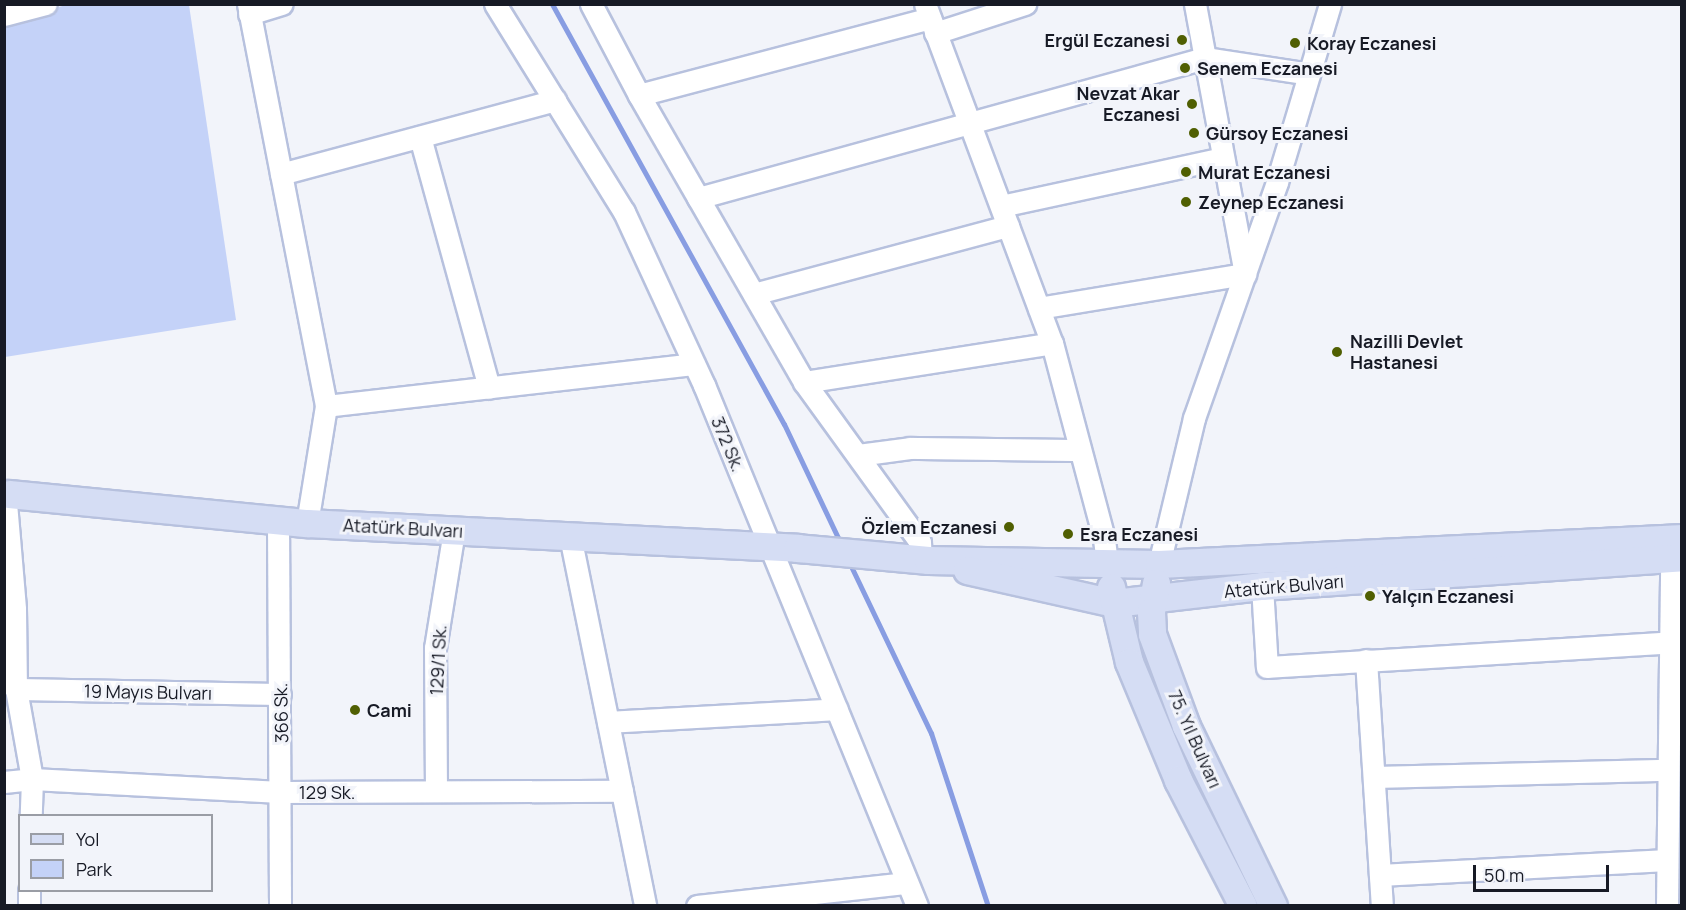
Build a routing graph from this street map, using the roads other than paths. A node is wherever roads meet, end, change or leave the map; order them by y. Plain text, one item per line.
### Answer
1 (281, 4) edge
2 (495, 4) edge
3 (1025, 4) edge
4 (1195, 4) edge
5 (1330, 4) edge
6 (38, 6) edge
7 (598, 6) edge
8 (248, 9) edge
9 (4, 15) edge
10 (930, 18) edge
11 (1205, 58) junction
12 (1309, 74) junction
13 (639, 95) junction
14 (555, 100) junction
15 (969, 123) junction
16 (420, 137) junction
17 (1223, 158) junction
18 (281, 174) junction
19 (698, 198) junction
20 (1004, 216) junction
21 (1245, 274) junction
22 (754, 294) junction
23 (1039, 308) junction
24 (1052, 343) junction
25 (694, 364) junction
26 (804, 382) junction
27 (489, 388) junction
28 (326, 406) junction
29 (1080, 450) junction
30 (858, 455) junction
31 (6, 494) edge
32 (278, 520) junction
33 (307, 523) junction
34 (454, 531) junction
35 (570, 536) junction
36 (784, 548) junction
37 (1678, 551) edge
38 (921, 559) junction
39 (1107, 564) junction
40 (1159, 564) junction
41 (1262, 586) junction
42 (1153, 601) junction
43 (1114, 603) junction
44 (1670, 642) junction
45 (1366, 660) junction
46 (8, 688) edge
47 (280, 694) junction
48 (837, 709) junction
49 (608, 723) junction
50 (1668, 770) junction
51 (1374, 777) junction
52 (32, 779) junction
53 (4, 782) edge
54 (436, 791) junction
55 (622, 791) junction
56 (281, 792) junction
57 (31, 814) edge
58 (1675, 814) edge
59 (1667, 860) junction
60 (1380, 875) junction
61 (908, 882) junction
62 (280, 906) edge
63 (645, 906) edge
64 (697, 906) edge
65 (917, 906) edge
66 (1243, 906) edge
67 (1273, 906) edge
68 (1382, 906) edge
69 (1666, 906) edge

1 - 8 street
2 - 14 street, 372 Sk.
3 - 10 street
4 - 11 street
5 - 12 street
6 - 9 street
7 - 13 street
8 - 18 street
10 - 13 street
10 - 15 street
11 - 12 street
11 - 15 street
11 - 17 street
12 - 21 street
13 - 19 street
14 - 16 street
14 - 25 street, 372 Sk.
15 - 19 street
15 - 20 street
16 - 18 street
16 - 27 street
17 - 20 street
17 - 21 street
18 - 28 street
19 - 22 street
20 - 22 street
20 - 23 street
21 - 23 street
21 - 40 street
22 - 26 street
23 - 24 street
24 - 26 street
24 - 29 street
25 - 27 street
25 - 36 street, 372 Sk.
26 - 30 street
27 - 28 street
28 - 33 street
29 - 30 street
29 - 39 street
30 - 38 street
31 - 32 main road, Atatürk Bulvarı
31 - 46 street
32 - 33 main road, Atatürk Bulvarı
32 - 47 street, 366 Sk.
33 - 34 main road, Atatürk Bulvarı
34 - 35 main road, Atatürk Bulvarı
34 - 54 street, 129/1 Sk.
35 - 36 main road, Atatürk Bulvarı
35 - 49 street
36 - 38 main road, Atatürk Bulvarı
36 - 48 street, 372 Sk.
37 - 40 main road, Atatürk Bulvarı
37 - 41 main road, Atatürk Bulvarı
37 - 44 street
38 - 39 main road, Atatürk Bulvarı
38 - 43 main road, Atatürk Bulvarı
39 - 40 main road, Atatürk Bulvarı
39 - 43 main road, 75. Yıl Bulvarı
40 - 42 main road, 75. Yıl Bulvarı
41 - 42 main road, Atatürk Bulvarı
41 - 45 street
42 - 43 main road, Atatürk Bulvarı
42 - 67 main road, 75. Yıl Bulvarı
43 - 66 main road, 75. Yıl Bulvarı
44 - 45 street
44 - 50 street
45 - 51 street
46 - 47 street, 19 Mayıs Bulvarı
46 - 52 street
47 - 56 street, 366 Sk.
48 - 49 street
48 - 61 street, 372 Sk.
49 - 55 street
50 - 51 street
50 - 58 street
51 - 60 street
52 - 53 street, 129 Sk.
52 - 56 street, 129 Sk.
52 - 57 street
54 - 55 street, 129 Sk.
54 - 56 street, 129 Sk.
55 - 63 street
56 - 62 street, 366 Sk.
58 - 59 street
59 - 60 street
59 - 69 street
60 - 68 street
61 - 64 street
61 - 65 street, 372 Sk.

